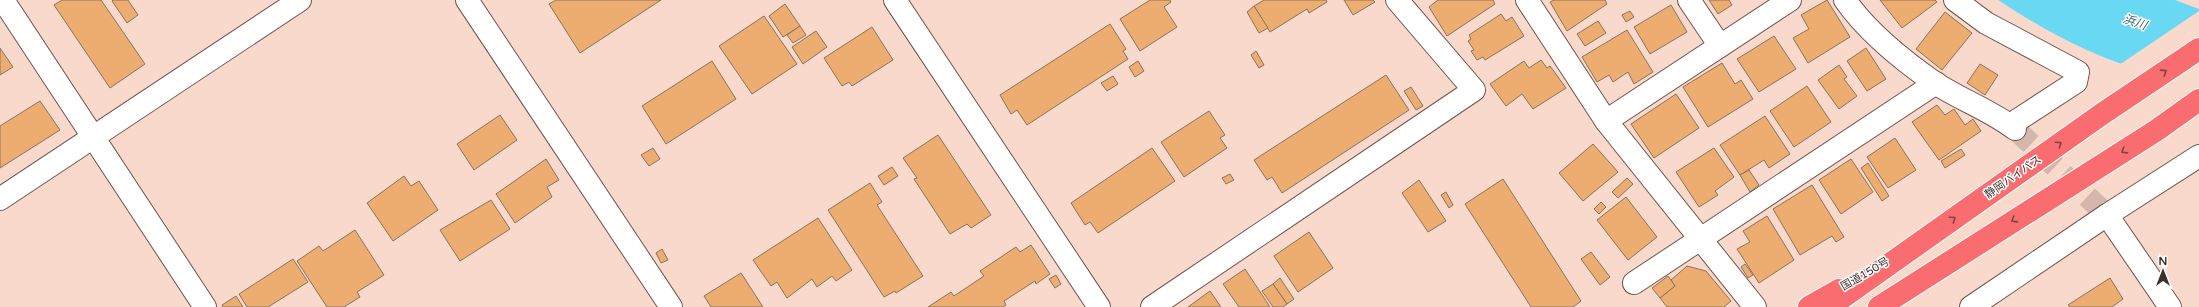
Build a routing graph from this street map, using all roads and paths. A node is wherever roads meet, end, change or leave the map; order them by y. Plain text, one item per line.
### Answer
1 (3, 0) edge
2 (300, 0) edge
3 (467, 0) edge
4 (895, 0) edge
5 (1397, 0) edge
6 (1527, 0) edge
7 (1689, 0) edge
8 (1790, 0) edge
9 (1845, 0) edge
10 (1955, 0) edge
11 (1720, 46) junction
12 (2199, 49) edge
13 (1936, 83) junction
14 (2193, 105) edge
15 (1606, 121) junction
16 (92, 137) junction
17 (2199, 156) edge
18 (0, 199) edge
19 (2107, 215) junction
20 (1701, 239) junction
21 (1921, 242) junction
22 (1937, 269) junction
23 (1634, 282) dead end
24 (205, 307) edge
25 (671, 307) edge
26 (1099, 307) edge
27 (1152, 307) edge
28 (1755, 307) edge
29 (1809, 307) edge
30 (1829, 307) edge
31 (1878, 307) edge
32 (1887, 307) edge
33 (1972, 307) edge
34 (2170, 307) edge

1 - 16 street
2 - 16 street
3 - 25 street
4 - 26 street
5 - 27 street
6 - 15 street
7 - 11 street
8 - 11 street
9 - 13 street
10 - 13 street
11 - 15 street
21 -> 12 highway, 静岡バイパス
13 - 20 street
14 -> 22 highway
15 - 20 street
16 - 18 street
16 - 24 street
17 - 19 street
19 - 33 street
19 - 34 street
20 - 23 street
20 - 28 street
21 - 29 highway, 国道150号
21 - 30 highway, 静岡バイパス
22 - 31 highway
22 - 32 highway

